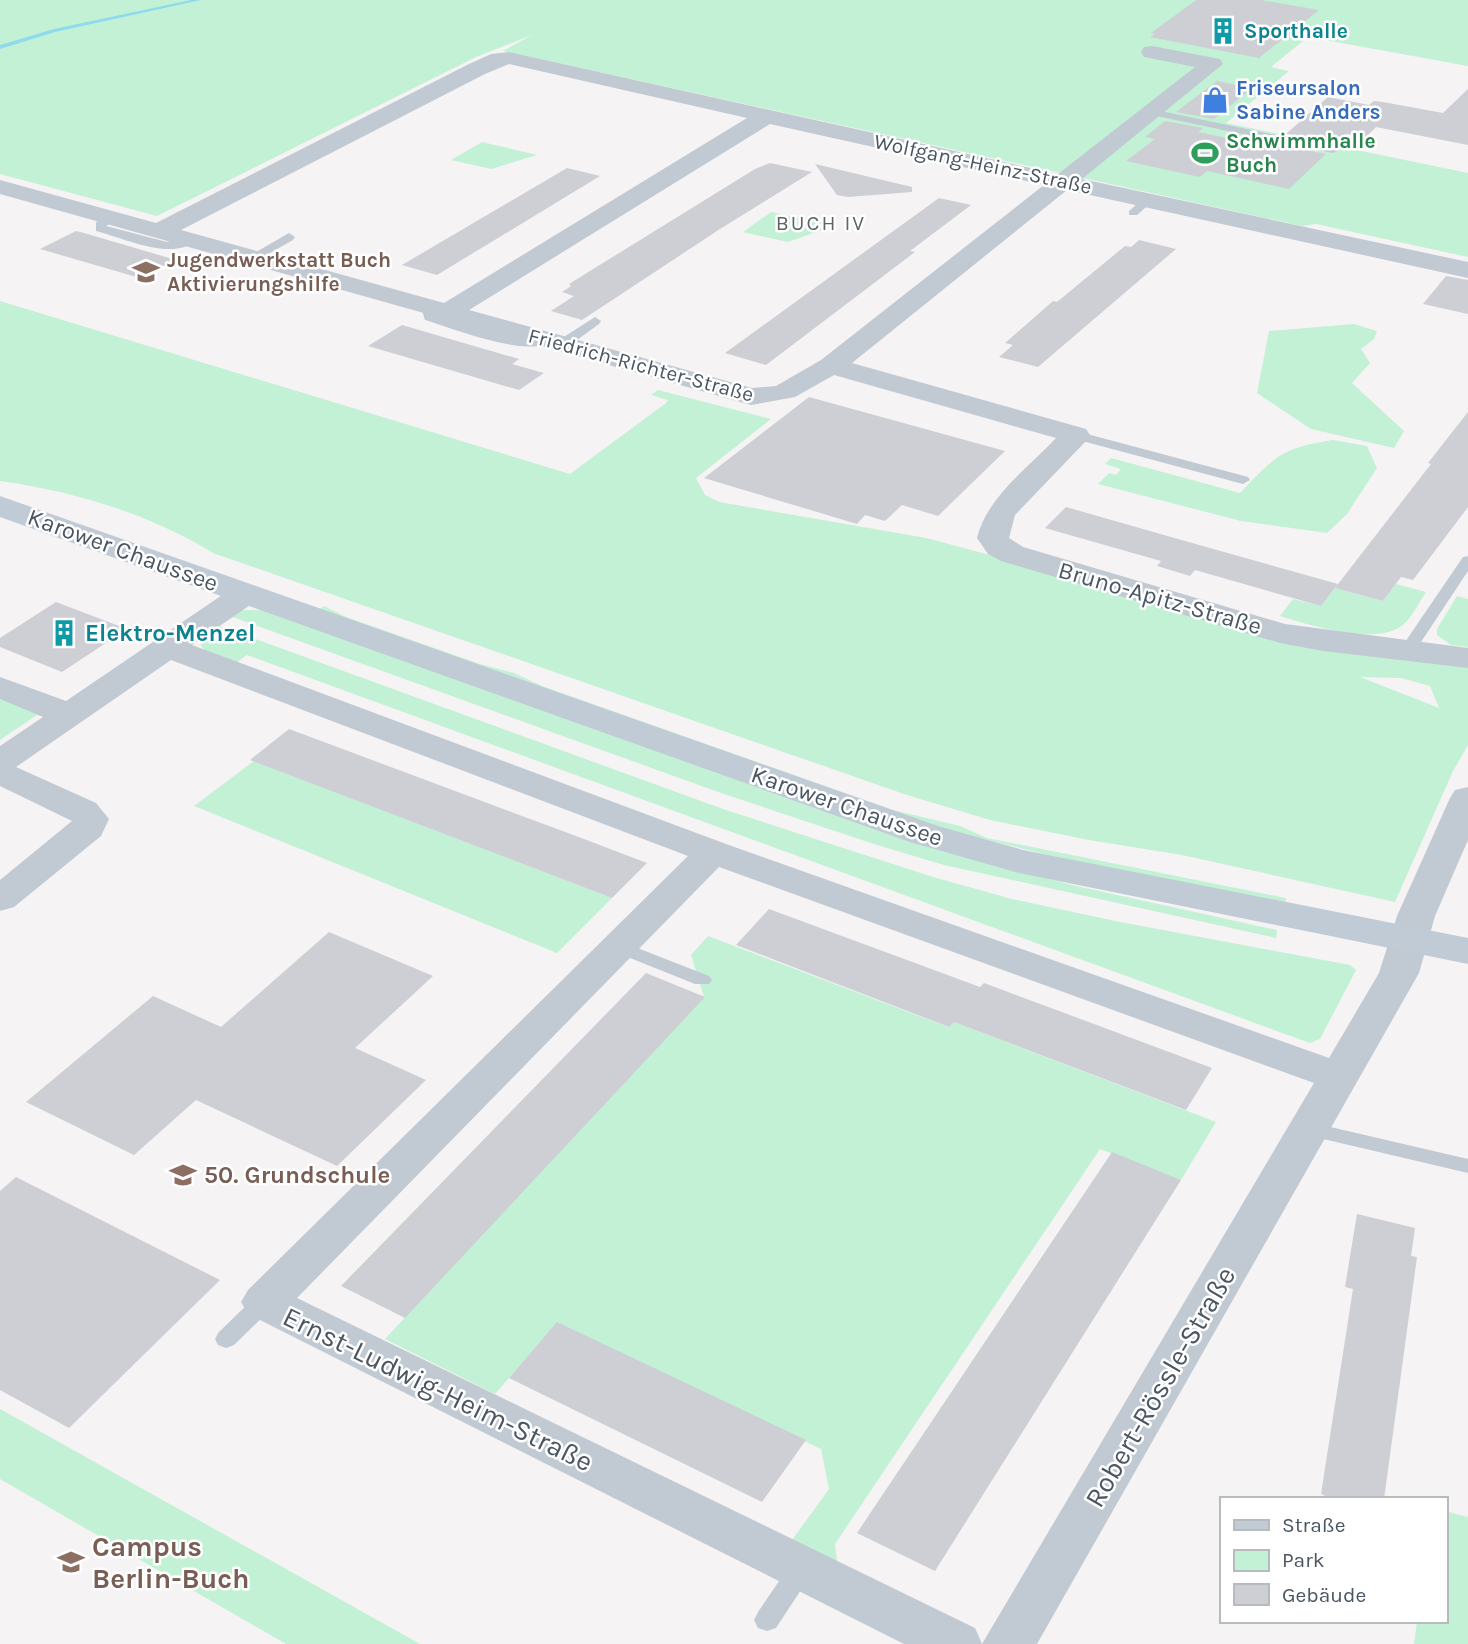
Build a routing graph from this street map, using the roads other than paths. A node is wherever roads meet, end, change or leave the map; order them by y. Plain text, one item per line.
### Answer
1 (1152, 52) dead end
2 (1151, 112) junction
3 (767, 116) junction
4 (1333, 150) dead end
5 (1062, 182) junction
6 (0, 187) edge
7 (112, 218) junction
8 (159, 231) junction
9 (289, 237) dead end
10 (191, 240) junction
11 (252, 257) junction
12 (1468, 270) edge
13 (437, 310) junction
14 (596, 321) dead end
15 (553, 343) junction
16 (831, 366) junction
17 (1076, 435) junction
18 (1243, 480) dead end
19 (0, 506) edge
20 (1468, 561) edge
21 (245, 594) junction
22 (167, 647) junction
23 (1407, 651) junction
24 (1468, 657) edge
25 (0, 687) edge
26 (69, 715) junction
27 (0, 762) edge
28 (0, 773) edge
29 (1468, 798) edge
30 (713, 852) junction
31 (0, 899) edge
32 (1408, 940) junction
33 (617, 946) junction
34 (1468, 951) edge
35 (702, 980) dead end
36 (1339, 1077) junction
37 (1309, 1129) junction
38 (1468, 1166) edge
39 (264, 1302) junction
40 (226, 1339) dead end
41 (801, 1569) junction
42 (767, 1620) dead end
43 (956, 1644) edge
44 (1009, 1644) edge

1 - 2 street
2 - 4 lane
2 - 5 street
3 - 5 street, Wolfgang-Heinz-Straße
3 - 8 street, Wolfgang-Heinz-Straße
3 - 13 street
5 - 12 street, Wolfgang-Heinz-Straße
5 - 16 street
6 - 7 street, Friedrich-Richter-Straße
7 - 8 street, Friedrich-Richter-Straße
7 - 10 lane
8 - 10 street, Friedrich-Richter-Straße
9 - 11 lane
10 - 11 street, Friedrich-Richter-Straße
11 - 13 street, Friedrich-Richter-Straße
13 - 15 street, Friedrich-Richter-Straße
14 - 15 lane
15 - 16 street, Friedrich-Richter-Straße
16 - 17 street
17 - 18 lane
17 - 23 street, Bruno-Apitz-Straße
19 - 21 main road, Karower Chaussee
20 - 23 lane
21 - 22 street, Karower Chaussee
21 - 32 main road, Karower Chaussee
22 - 26 street, Karower Chaussee
22 - 30 street
23 - 24 street, Bruno-Apitz-Straße
25 - 26 street
26 - 27 street, Karower Chaussee
28 - 31 street
29 - 32 street
30 - 33 street, Ernst-Ludwig-Heim-Straße
30 - 36 street
32 - 34 main road, Karower Chaussee
32 - 36 street, Robert-Rössle-Straße
33 - 35 lane
33 - 39 street, Ernst-Ludwig-Heim-Straße
36 - 37 street, Robert-Rössle-Straße
37 - 38 lane
37 - 44 street, Robert-Rössle-Straße
39 - 40 lane
39 - 41 street, Ernst-Ludwig-Heim-Straße
41 - 42 lane
41 - 43 street, Ernst-Ludwig-Heim-Straße

